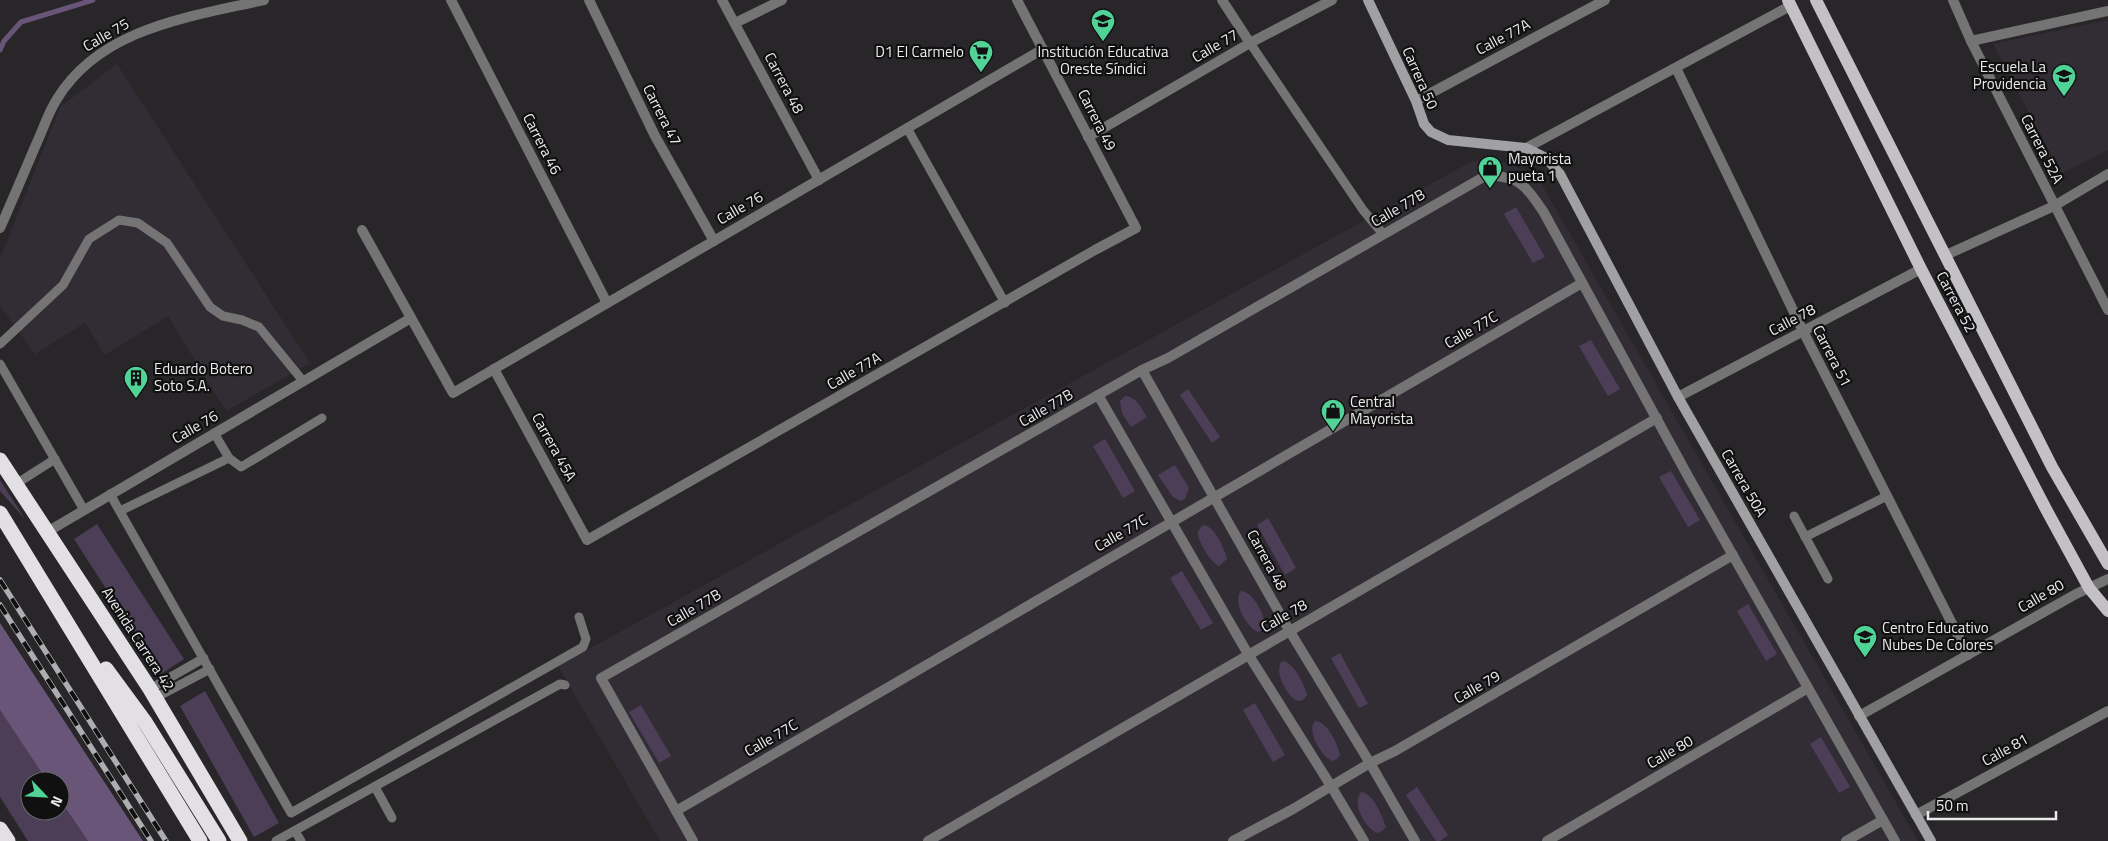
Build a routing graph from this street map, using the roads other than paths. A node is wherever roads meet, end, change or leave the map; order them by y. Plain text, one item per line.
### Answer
1 (264, 0) edge
2 (451, 0) edge
3 (589, 0) edge
4 (722, 0) edge
5 (782, 0) edge
6 (1017, 0) edge
7 (1222, 0) edge
8 (1332, 0) edge
9 (1368, 0) edge
10 (1605, 0) edge
11 (1816, 0) edge
12 (1953, 0) edge
13 (1789, 3) edge
14 (2108, 11) edge
15 (735, 23) junction
16 (1971, 41) junction
17 (1250, 43) junction
18 (1043, 49) junction
19 (1676, 68) junction
20 (1416, 101) junction
21 (907, 128) junction
22 (1088, 136) junction
23 (1526, 148) junction
24 (2108, 174) edge
25 (819, 180) junction
26 (2054, 206) junction
27 (0, 228) edge
28 (1136, 228) joint
29 (362, 230) dead end
30 (1383, 234) junction
31 (714, 241) junction
32 (1946, 255) junction
33 (1921, 269) junction
34 (1582, 282) junction
35 (607, 303) junction
36 (1005, 303) junction
37 (2108, 309) edge
38 (411, 318) junction
39 (1803, 331) junction
40 (0, 344) edge
41 (0, 364) edge
42 (494, 369) junction
43 (1142, 370) junction
44 (303, 381) junction
45 (1098, 395) junction
46 (1678, 397) junction
47 (322, 418) dead end
48 (1657, 418) junction
49 (214, 434) junction
50 (229, 458) junction
51 (55, 459) junction
52 (0, 460) edge
53 (16, 484) junction
54 (110, 494) junction
55 (1887, 496) junction
56 (1214, 497) junction
57 (84, 510) junction
58 (120, 511) junction
59 (0, 513) edge
60 (1794, 516) dead end
61 (1172, 522) junction
62 (47, 532) junction
63 (1805, 537) junction
64 (587, 540) joint
65 (1733, 555) junction
66 (2108, 564) edge
67 (1828, 579) dead end
68 (2108, 579) edge
69 (2089, 588) junction
70 (58, 606) junction
71 (2108, 611) edge
72 (579, 617) dead end
73 (1289, 630) junction
74 (1248, 654) junction
75 (1968, 655) junction
76 (204, 658) junction
77 (210, 668) junction
78 (565, 685) dead end
79 (1808, 688) junction
80 (153, 693) junction
81 (2108, 711) edge
82 (1859, 716) junction
83 (1370, 763) junction
84 (1331, 786) junction
85 (375, 787) junction
86 (676, 811) junction
87 (1916, 816) junction
88 (392, 818) dead end
89 (1883, 820) junction
90 (0, 829) edge
91 (295, 830) junction
92 (8, 841) edge
93 (200, 841) edge
94 (219, 841) edge
95 (240, 841) edge
96 (276, 841) edge
97 (301, 841) edge
98 (693, 841) edge
99 (928, 841) edge
100 (1233, 841) edge
101 (1364, 841) edge
102 (1415, 841) edge
103 (1547, 841) edge
104 (1846, 841) edge
105 (1895, 841) edge
106 (1931, 841) edge

1 - 27 street, Calle 75
2 - 35 street, Carrera 46
3 - 31 street, Carrera 47
4 - 15 street, Carrera 48
5 - 15 street
6 - 18 street, Carrera 49
7 - 17 street
8 - 17 street, Calle 77
9 - 20 street, Carrera 50
10 - 20 street, Calle 77A
11 - 32 main road, Carrera 52
12 - 16 street, Carrera 52A
13 - 19 street
13 - 33 main road, Carrera 52
14 - 16 street
15 - 25 street, Carrera 48
16 - 26 street, Carrera 52A
17 - 22 street, Calle 77
17 - 30 lane
18 - 21 street, Calle 76
18 - 22 street, Carrera 49
19 - 23 street
19 - 39 street, Carrera 51
20 - 23 street, Carrera 50
21 - 25 street, Calle 76
21 - 36 lane
22 - 28 street, Carrera 49
23 - 46 street, Carrera 50A
24 - 26 street
25 - 31 street, Calle 76
26 - 32 street
26 - 37 street, Carrera 52A
28 - 36 street, Calle 77A
29 - 38 street
30 - 34 street, Calle 77B
30 - 43 street, Calle 77B
31 - 35 street, Calle 76
32 - 66 main road, Carrera 52
33 - 39 street, Calle 78
33 - 69 main road, Carrera 52
34 - 48 street
34 - 56 street, Calle 77C
35 - 42 street, Calle 76
36 - 64 street, Calle 77A
38 - 42 street, Calle 76
38 - 44 street, Calle 76
39 - 46 street, Calle 78
39 - 55 street, Carrera 51
40 - 44 lane
41 - 51 lane
42 - 64 street, Carrera 45A
43 - 45 street, Calle 77B
43 - 56 street, Carrera 48
44 - 49 street, Calle 76
45 - 61 street
45 - 86 street, Calle 77B
46 - 82 street, Carrera 50A
47 - 50 lane
48 - 65 street
48 - 73 street, Calle 78
49 - 50 lane
49 - 54 street, Calle 76
50 - 58 lane
51 - 53 lane
51 - 57 lane
52 - 53 highway, Avenida Carrera 42
53 - 62 highway, Avenida Carrera 42
54 - 57 street, Calle 76
54 - 58 lane
55 - 63 lane
55 - 75 street, Carrera 51
56 - 61 street, Calle 77C
56 - 73 street, Carrera 48
57 - 62 street, Calle 76
58 - 76 lane
59 - 70 highway
60 - 63 lane
61 - 74 street
61 - 86 street, Calle 77C
62 - 80 highway, Avenida Carrera 42
63 - 67 lane
65 - 79 street
65 - 83 street, Calle 79
68 - 69 street, Calle 80
69 - 71 main road, Carrera 52
69 - 75 street, Calle 80
70 - 93 highway
70 - 94 highway
72 - 77 lane
73 - 74 street, Calle 78
73 - 83 street, Carrera 48
74 - 84 street
74 - 99 street, Calle 78
75 - 82 street, Calle 80
76 - 77 lane
76 - 80 lane
77 - 80 lane
78 - 85 lane
79 - 89 street
79 - 103 street, Calle 80
80 - 95 highway, Avenida Carrera 42
81 - 87 street, Calle 81
82 - 87 street, Carrera 50A
83 - 84 street, Calle 79
83 - 102 street, Carrera 48
84 - 100 street, Calle 79
84 - 101 street
85 - 88 lane
85 - 91 lane
86 - 98 street
87 - 106 street, Carrera 50A
89 - 104 street
89 - 105 street
90 - 92 highway
91 - 96 lane
91 - 97 lane

